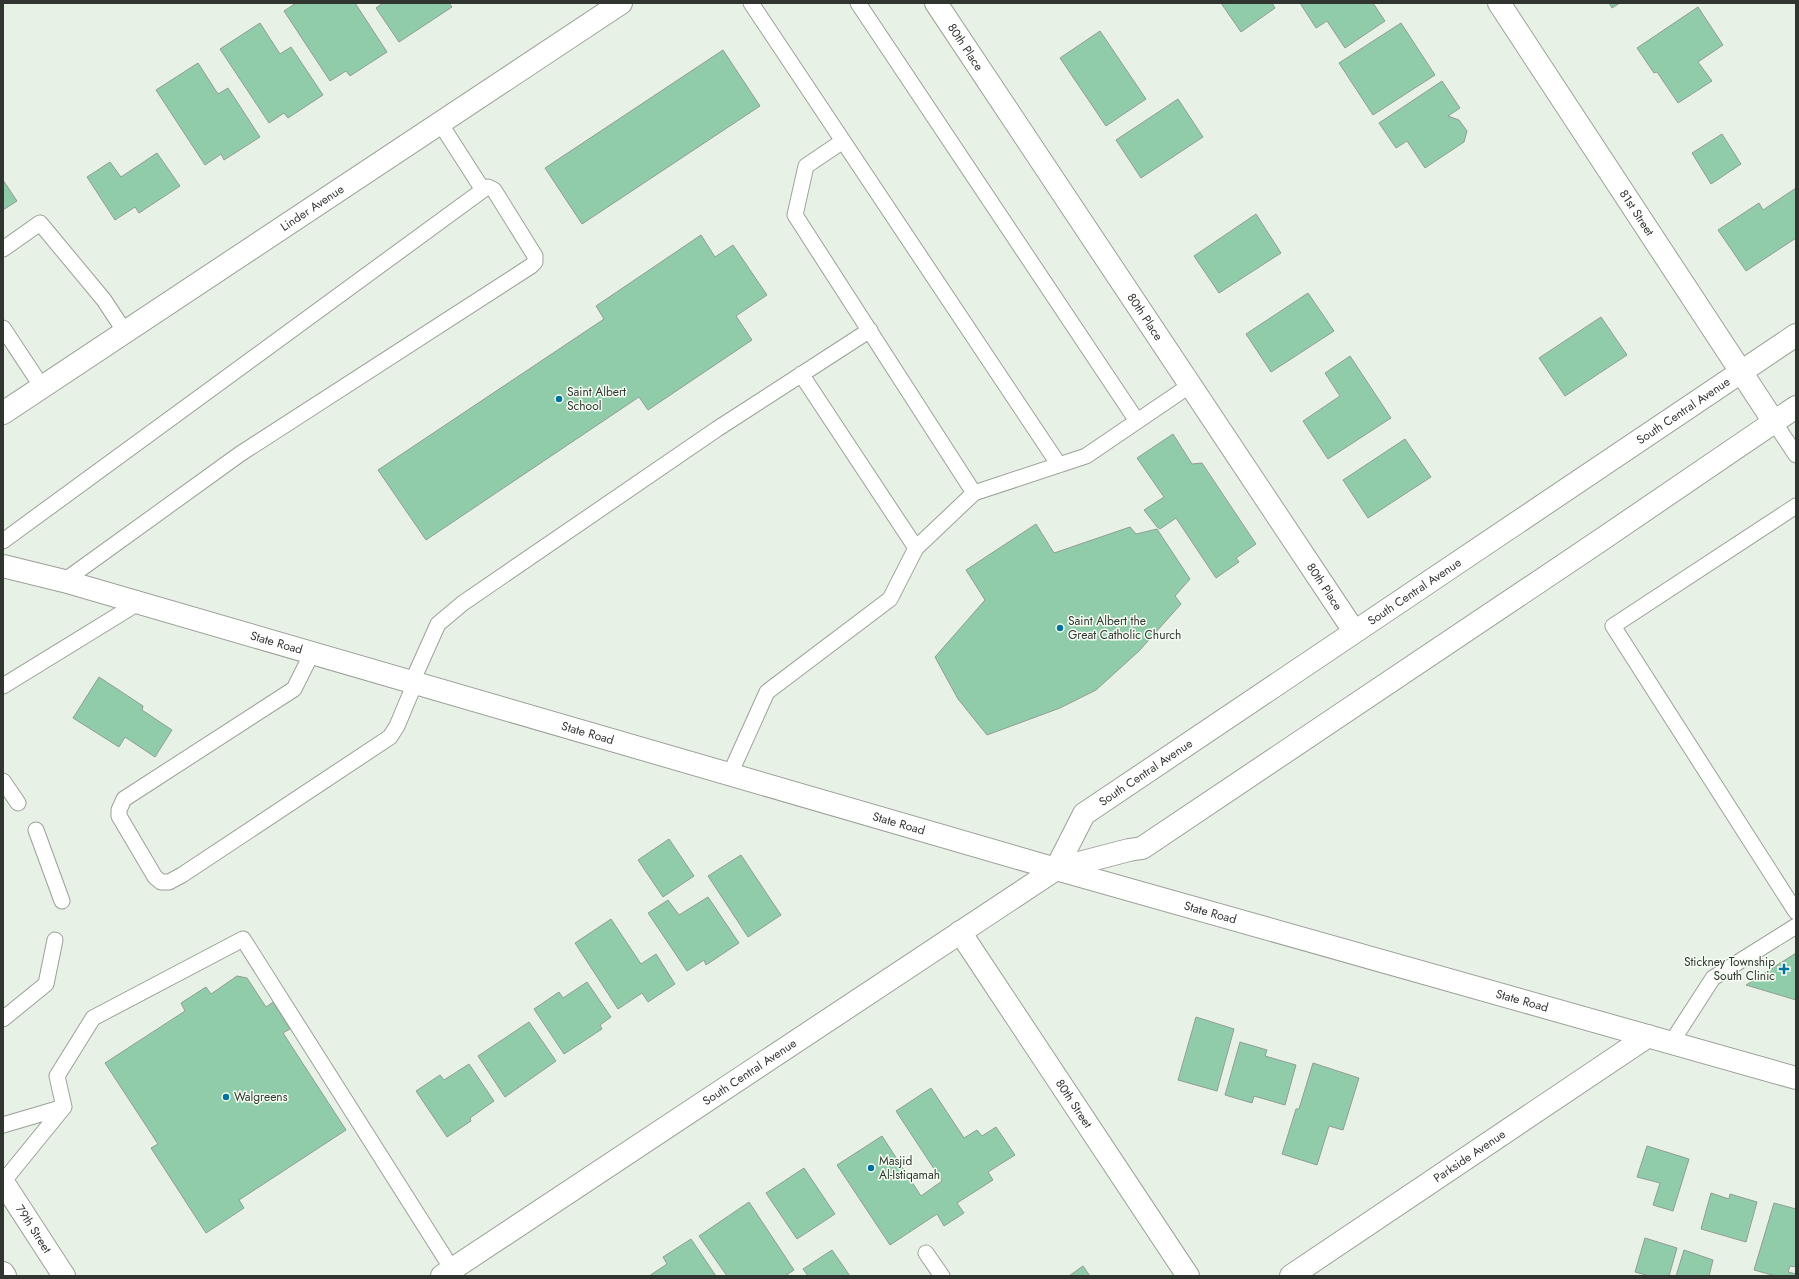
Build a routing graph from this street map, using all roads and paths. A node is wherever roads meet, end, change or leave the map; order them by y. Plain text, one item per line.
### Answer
1 (621, 3) edge
2 (751, 3) edge
3 (858, 3) edge
4 (936, 3) edge
5 (1499, 3) edge
6 (440, 123) junction
7 (843, 141) junction
8 (482, 190) junction
9 (3, 248) edge
10 (3, 328) edge
11 (870, 330) junction
12 (125, 332) junction
13 (1796, 335) edge
14 (1742, 372) junction
15 (801, 374) junction
16 (1190, 386) junction
17 (42, 387) junction
18 (1796, 407) edge
19 (3, 413) edge
20 (1137, 421) junction
21 (1774, 422) junction
22 (1796, 455) edge
23 (1059, 465) junction
24 (974, 493) junction
25 (1796, 506) edge
26 (3, 541) edge
27 (916, 548) junction
28 (3, 566) edge
29 (64, 581) junction
30 (138, 603) junction
31 (1354, 631) junction
32 (312, 653) junction
33 (3, 673) edge
34 (18, 676) junction
35 (414, 683) junction
36 (3, 686) edge
37 (730, 774) junction
38 (3, 781) edge
39 (18, 803) dead end
40 (36, 830) dead end
41 (1056, 869) junction
42 (62, 901) dead end
43 (1796, 912) edge
44 (1796, 926) edge
45 (960, 932) junction
46 (55, 940) dead end
47 (3, 1019) edge
48 (1648, 1036) junction
49 (1671, 1043) junction
50 (1796, 1078) edge
51 (64, 1107) junction
52 (3, 1125) edge
53 (3, 1182) edge
54 (926, 1253) dead end
55 (3, 1273) edge
56 (447, 1273) edge
57 (5, 1276) edge
58 (64, 1276) edge
59 (942, 1276) edge
60 (1188, 1276) edge
61 (1291, 1276) edge

1 - 6 street, Linder Avenue
2 - 7 lane
3 - 20 lane
4 - 16 street, 80th Place
5 - 14 street, 81st Street
6 - 8 lane
6 - 12 street, Linder Avenue
7 - 11 lane
7 - 23 lane
8 - 26 lane
8 - 29 lane
9 - 12 lane
10 - 17 lane
11 - 15 lane
11 - 24 lane
12 - 17 street, Linder Avenue
13 - 14 street, South Central Avenue
14 - 21 street, 81st Street
14 - 31 street, South Central Avenue
15 - 27 lane
15 - 35 lane
16 - 20 lane
16 - 31 street, 80th Place
17 - 19 street, Linder Avenue
18 - 21 street, South Central Avenue
20 - 23 lane
21 - 22 lane
21 - 41 street, South Central Avenue
23 - 24 lane
24 - 27 lane
25 - 43 lane
27 - 37 lane
28 - 29 street, State Road
29 - 30 street, State Road
30 - 32 street, State Road
30 - 34 lane
31 - 41 street, South Central Avenue
32 - 35 street, State Road
32 - 35 lane
33 - 34 lane
34 - 36 lane
35 - 37 street, State Road
37 - 41 street, State Road
38 - 39 lane
40 - 42 lane
41 - 45 street, South Central Avenue
41 - 48 street, State Road
44 - 49 lane
45 - 56 street, South Central Avenue
45 - 60 street, 80th Street
46 - 47 lane
48 - 49 street, State Road
48 - 61 street, Parkside Avenue
49 - 50 street, State Road
51 - 52 lane
51 - 53 lane
51 - 56 lane
53 - 58 street, 79th Street
54 - 59 lane
55 - 57 street

